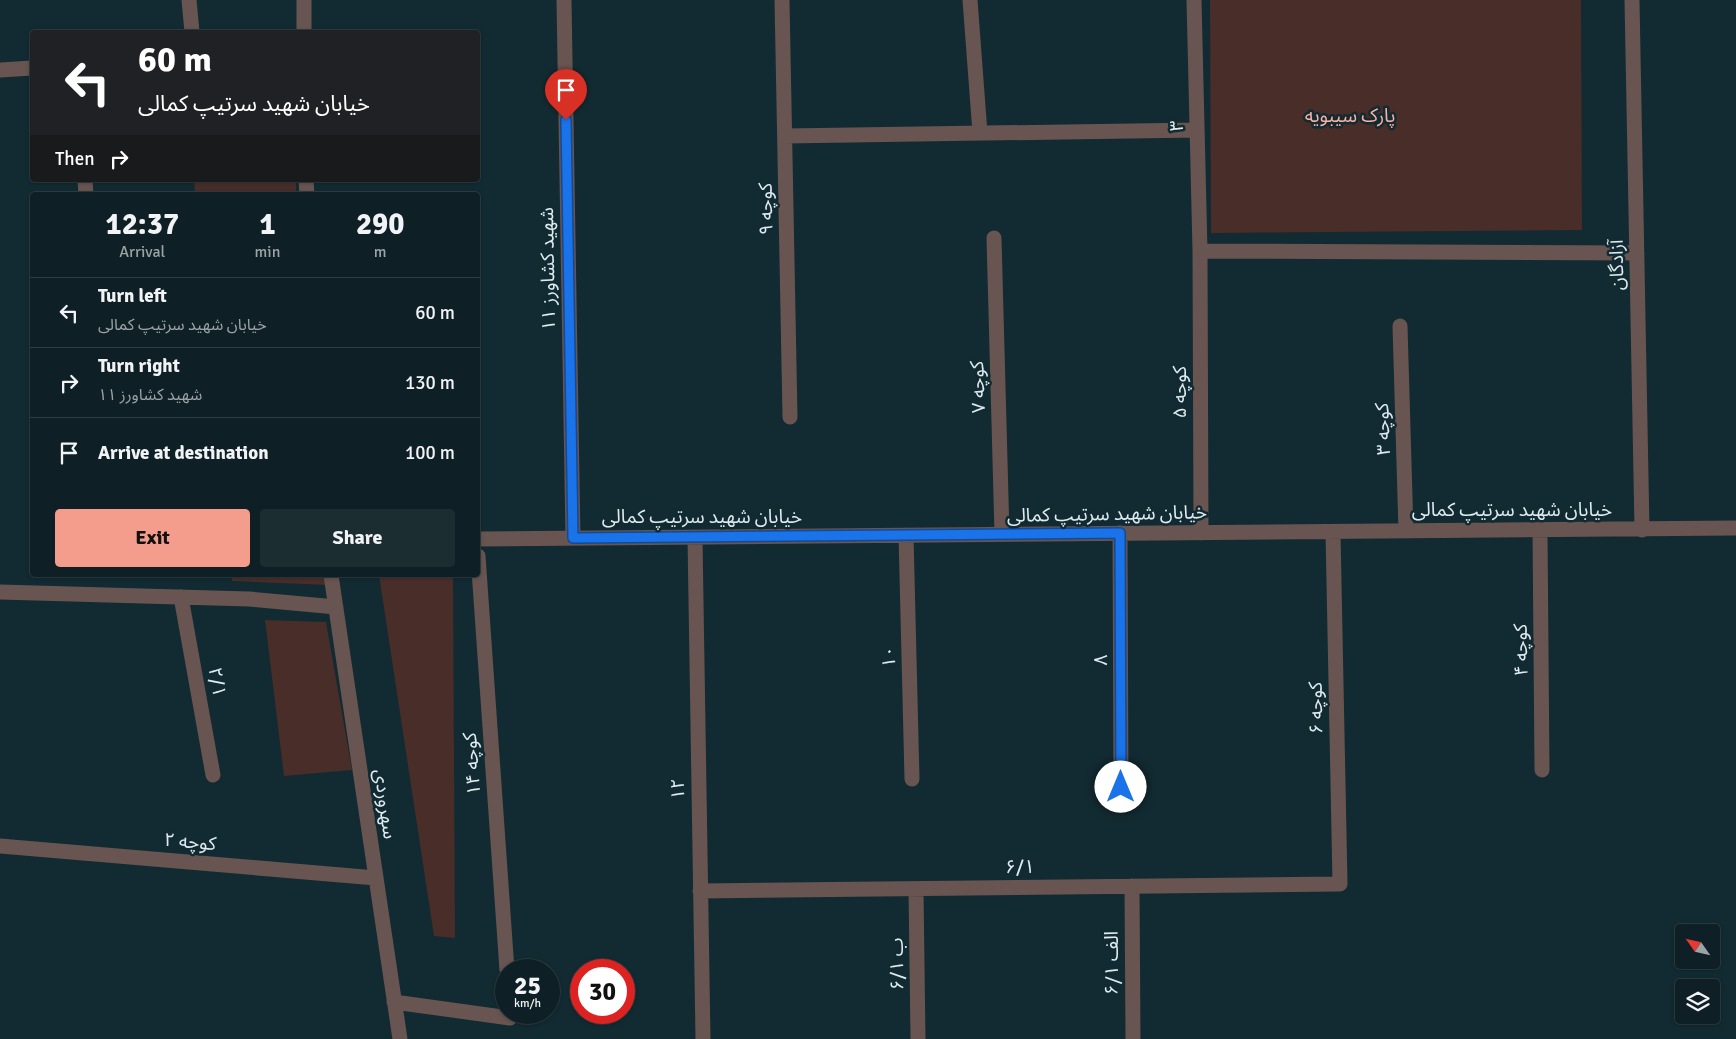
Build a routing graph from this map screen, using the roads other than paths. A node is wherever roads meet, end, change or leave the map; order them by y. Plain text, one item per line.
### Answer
1 (189, 0) edge
2 (304, 0) edge
3 (564, 0) edge
4 (782, 0) edge
5 (970, 0) edge
6 (1194, 0) edge
7 (1632, 0) edge
8 (192, 30) edge
9 (304, 30) edge
10 (30, 68) edge
11 (0, 70) edge
12 (1197, 130) junction
13 (980, 133) junction
14 (785, 136) junction
15 (994, 238) dead end
16 (1200, 251) junction
17 (1637, 252) junction
18 (1400, 326) dead end
19 (790, 417) dead end
20 (1736, 528) edge
21 (1540, 530) junction
22 (1642, 530) junction
23 (1406, 531) junction
24 (1333, 532) junction
25 (1120, 533) junction
26 (1200, 533) junction
27 (1002, 534) junction
28 (906, 535) junction
29 (573, 538) junction
30 (694, 538) junction
31 (480, 539) edge
32 (331, 577) edge
33 (479, 577) edge
34 (0, 592) edge
35 (181, 597) junction
36 (336, 606) junction
37 (1542, 770) dead end
38 (213, 775) dead end
39 (912, 779) dead end
40 (1121, 787) dead end
41 (0, 846) edge
42 (376, 878) junction
43 (1340, 884) joint
44 (1132, 886) junction
45 (916, 888) junction
46 (700, 891) junction
47 (506, 959) edge
48 (394, 1002) junction
49 (495, 1016) edge
50 (400, 1039) edge
51 (702, 1039) edge
52 (918, 1039) edge
53 (1133, 1039) edge

1 - 8 street
2 - 9 street
3 - 29 street, ۱۱ شهید کشاورز
4 - 14 street, کوچه ۹
5 - 13 street
6 - 12 street, ۳
7 - 17 street, آزادگان
10 - 11 street
12 - 13 street
12 - 16 street, ۳
13 - 14 street
14 - 19 street, کوچه ۹
15 - 27 street, کوچه ۷
16 - 17 street
16 - 26 street, کوچه ۵
17 - 22 street, آزادگان
18 - 23 street, کوچه ۳
20 - 22 street, خیابان شهید سرتیپ کمالی
21 - 22 street, خیابان شهید سرتیپ کمالی
21 - 23 street, خیابان شهید سرتیپ کمالی
21 - 37 street, کوچه ۴
23 - 24 street, خیابان شهید سرتیپ کمالی
24 - 26 street, خیابان شهید سرتیپ کمالی
24 - 43 street, کوچه ۶
25 - 26 street, خیابان شهید سرتیپ کمالی
25 - 27 street, خیابان شهید سرتیپ کمالی
25 - 40 street, ۸
27 - 28 street, خیابان شهید سرتیپ کمالی
28 - 30 street, خیابان شهید سرتیپ کمالی
28 - 39 street, ۱۰
29 - 30 street, خیابان شهید سرتیپ کمالی
29 - 31 street, خیابان شهید سرتیپ کمالی
30 - 46 street, ۱۲
32 - 36 street, سهروردی
33 - 47 street, کوچه ۱۴
34 - 35 street
35 - 36 street
35 - 38 street, ۲/۱
36 - 42 street, سهروردی
41 - 42 street, کوچه ۲
42 - 48 street, سهروردی
43 - 44 street, ۶/۱
44 - 45 street, ۶/۱
44 - 53 street, ۶/۱ الف
45 - 46 street, ۶/۱
45 - 52 street, ۶/۱ ب
46 - 51 street, ۱۲
48 - 49 street
48 - 50 street, سهروردی

